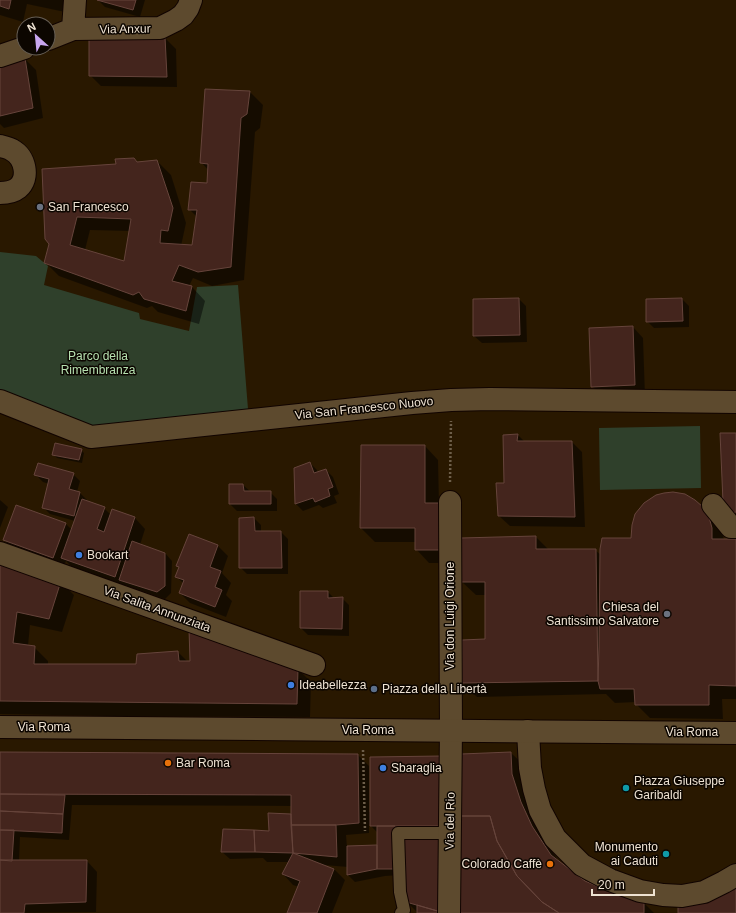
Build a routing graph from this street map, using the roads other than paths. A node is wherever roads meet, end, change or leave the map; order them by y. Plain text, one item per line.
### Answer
1 (75, 0) edge
2 (191, 0) edge
3 (73, 30) junction
4 (56, 36) edge
5 (16, 51) edge
6 (0, 56) edge
7 (0, 146) edge
8 (0, 193) edge
9 (0, 401) edge
10 (736, 402) edge
11 (450, 502) road end
12 (713, 505) dead end
13 (736, 527) edge
14 (0, 553) edge
15 (314, 664) dead end
16 (0, 727) edge
17 (451, 730) junction
18 (528, 731) junction
19 (736, 733) edge
20 (450, 833) junction
21 (736, 875) edge
22 (663, 904) edge
23 (401, 913) edge
24 (449, 913) edge

1 - 3 street
2 - 3 street, Via Anxur
3 - 4 street, Via Anxur
5 - 6 street
7 - 8 street
9 - 10 street, Via San Francesco Nuovo
11 - 17 street, Via don Luigi Orione
12 - 13 street
14 - 15 street, Via Salita Annunziata
16 - 17 street, Via Roma
17 - 18 street, Via Roma
17 - 20 street, Via del Rio
18 - 19 street, Via Roma
18 - 22 street
20 - 23 lane
20 - 24 street, Via del Rio
21 - 22 street

